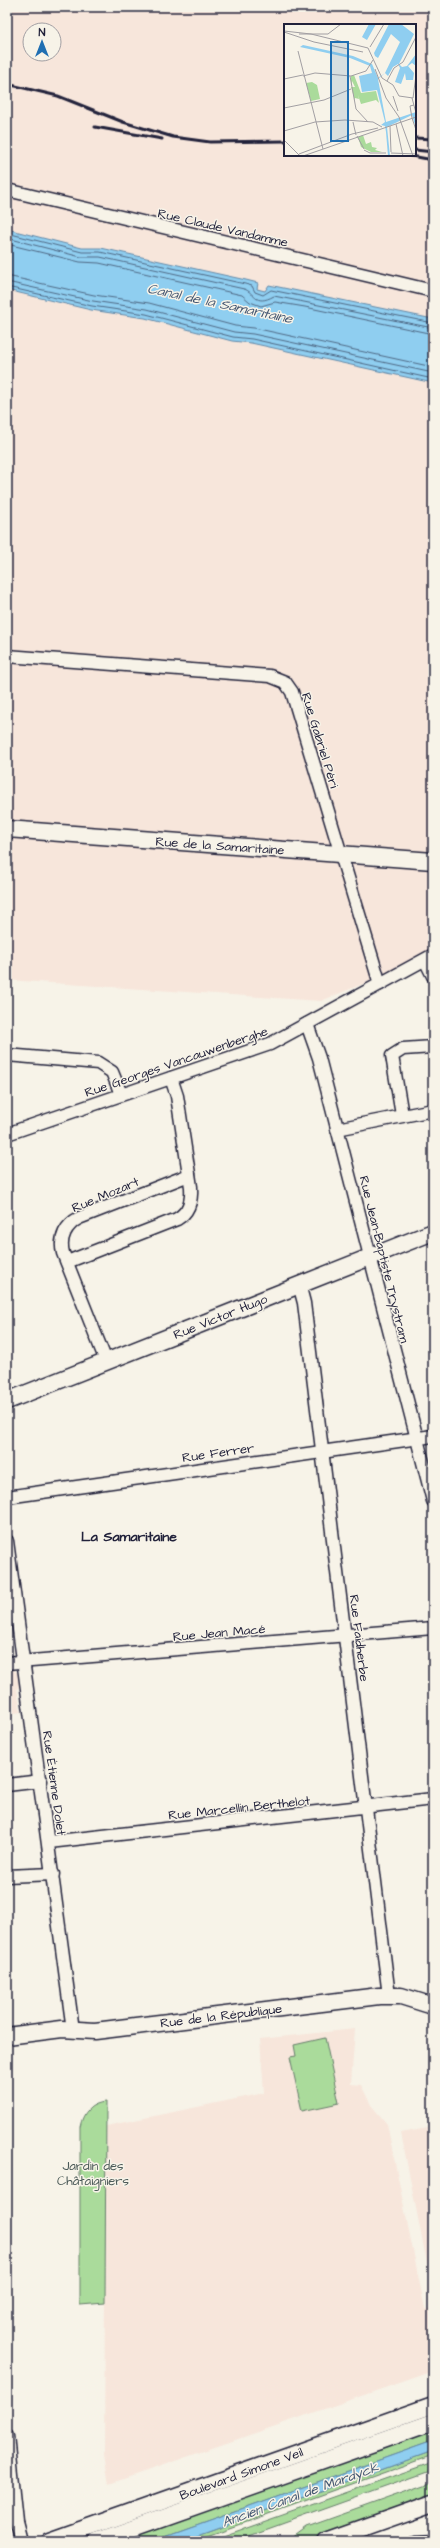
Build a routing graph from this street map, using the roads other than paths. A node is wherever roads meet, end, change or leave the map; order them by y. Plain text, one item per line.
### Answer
1 (7, 190) edge
2 (433, 291) edge
3 (7, 656) edge
4 (7, 829) edge
5 (340, 854) junction
6 (433, 861) edge
7 (429, 958) edge
8 (433, 976) edge
9 (380, 984) junction
10 (307, 1024) junction
11 (433, 1048) edge
12 (7, 1055) edge
13 (170, 1078) junction
14 (121, 1094) junction
15 (433, 1110) edge
16 (402, 1115) junction
17 (338, 1130) junction
18 (7, 1134) edge
19 (189, 1175) junction
20 (433, 1232) edge
21 (370, 1256) junction
22 (67, 1262) junction
23 (299, 1284) junction
24 (106, 1362) junction
25 (7, 1401) edge
26 (433, 1436) edge
27 (417, 1438) junction
28 (322, 1451) junction
29 (7, 1497) edge
30 (433, 1501) edge
31 (7, 1547) edge
32 (433, 1628) edge
33 (346, 1635) junction
34 (24, 1661) junction
35 (7, 1662) edge
36 (41, 1781) junction
37 (7, 1785) edge
38 (433, 1799) edge
39 (367, 1807) junction
40 (49, 1842) junction
41 (53, 1874) junction
42 (7, 1876) edge
43 (390, 1996) junction
44 (433, 2006) edge
45 (74, 2030) junction
46 (7, 2036) edge
47 (433, 2405) edge
48 (433, 2422) edge
49 (7, 2436) edge
50 (433, 2503) edge
51 (433, 2511) edge
52 (433, 2540) edge
53 (21, 2541) edge
54 (49, 2541) edge
55 (97, 2541) edge
56 (326, 2541) edge
57 (349, 2541) edge
58 (415, 2541) edge

1 - 2 street, Rue Claude Vandamme
3 - 5 street, Rue Gabriel Péri
4 - 5 street, Rue de la Samaritaine
5 - 6 street, Rue de la Samaritaine
5 - 9 street, Rue Gabriel Péri
7 - 8 street
7 - 9 street, Rue Georges Vancauwenberghe
9 - 10 street, Rue Georges Vancauwenberghe
10 - 13 street, Rue Georges Vancauwenberghe
10 - 17 street, Rue Jean-Baptiste Trystram
11 - 16 street
12 - 14 street
13 - 14 street, Rue Georges Vancauwenberghe
13 - 19 street
14 - 18 street, Rue Georges Vancauwenberghe
15 - 16 street
16 - 17 street
17 - 21 street, Rue Jean-Baptiste Trystram
19 - 22 street
19 - 22 street, Rue Mozart
20 - 21 street, Rue Victor Hugo
21 - 23 street, Rue Victor Hugo
21 - 27 street, Rue Jean-Baptiste Trystram
22 - 24 street, Rue Mozart
23 - 24 street, Rue Victor Hugo
23 - 28 street, Rue Faidherbe
24 - 25 street, Rue Victor Hugo
26 - 27 street, Rue Ferrer
27 - 28 street, Rue Ferrer
27 - 30 street, Rue Jean-Baptiste Trystram
28 - 29 street, Rue Ferrer
28 - 33 street, Rue Faidherbe
31 - 34 street, Rue Étienne Dolet
32 - 33 street, Rue Jean Macé
33 - 34 street, Rue Jean Macé
33 - 39 street, Rue Faidherbe
34 - 35 street, Rue Jean Macé
34 - 36 street, Rue Étienne Dolet
36 - 37 street
36 - 40 street, Rue Étienne Dolet
38 - 39 street, Rue Marcellin Berthelot
39 - 40 street, Rue Marcellin Berthelot
39 - 43 street, Rue Faidherbe
40 - 41 street, Rue Étienne Dolet
41 - 42 street
41 - 45 street, Rue Étienne Dolet
43 - 44 street, Rue de la République
43 - 45 street, Rue de la République
45 - 46 street, Rue de la République
47 - 54 street, Boulevard Simone Veil
48 - 55 street, Boulevard Simone Veil
49 - 53 street
50 - 56 street
51 - 57 street
52 - 58 street

